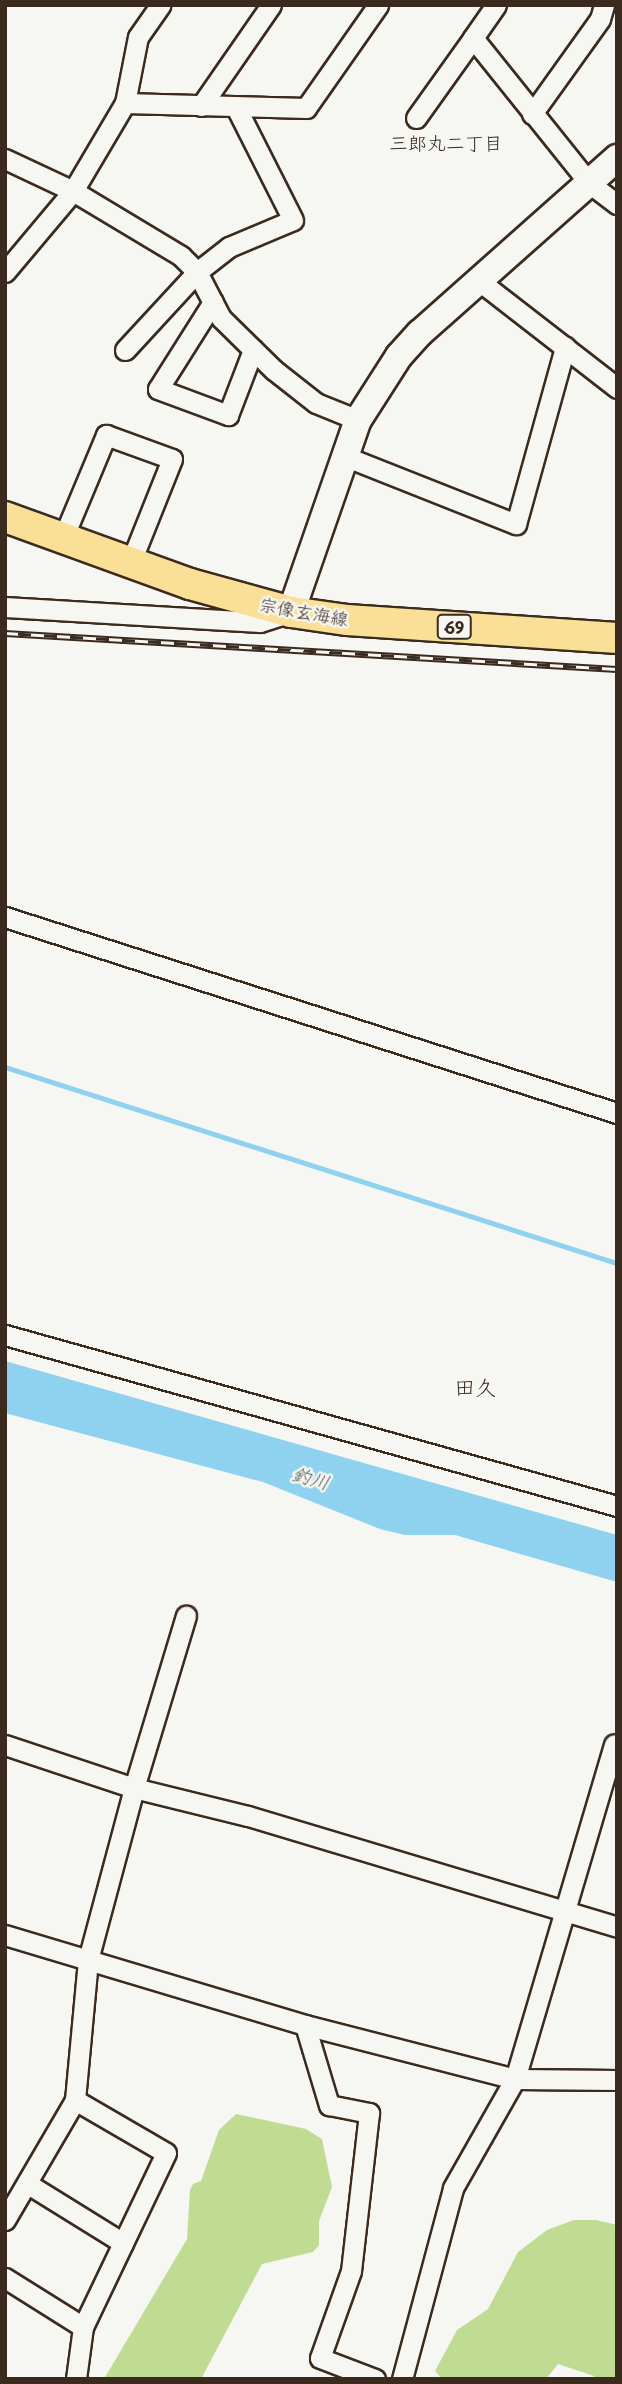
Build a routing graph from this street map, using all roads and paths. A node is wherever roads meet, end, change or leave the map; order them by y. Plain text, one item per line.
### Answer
1 (160, 5) edge
2 (271, 5) edge
3 (378, 5) edge
4 (496, 5) edge
5 (604, 5) edge
6 (474, 38) junction
7 (125, 103) junction
8 (201, 106) junction
9 (236, 107) junction
10 (532, 114) junction
11 (416, 118) dead end
12 (617, 158) edge
13 (5, 159) edge
14 (589, 183) junction
15 (73, 191) junction
16 (617, 204) edge
17 (5, 272) edge
18 (197, 272) junction
19 (478, 280) junction
20 (213, 302) junction
21 (565, 347) junction
22 (125, 350) dead end
23 (253, 350) junction
24 (617, 388) edge
25 (358, 420) junction
26 (344, 456) junction
27 (5, 517) edge
28 (63, 538) junction
29 (130, 564) junction
30 (5, 607) edge
31 (291, 612) junction
32 (617, 638) edge
33 (5, 917) edge
34 (617, 1112) edge
35 (5, 1335) edge
36 (617, 1506) edge
37 (186, 1616) dead end
38 (614, 1744) dead end
39 (5, 1745) edge
40 (134, 1788) junction
41 (566, 1913) junction
42 (617, 1927) edge
43 (5, 1935) edge
44 (88, 1961) junction
45 (305, 2025) junction
46 (515, 2079) junction
47 (617, 2080) edge
48 (75, 2100) junction
49 (28, 2184) junction
50 (5, 2220) edge
51 (123, 2243) junction
52 (5, 2278) edge
53 (83, 2327) junction
54 (76, 2379) edge
55 (375, 2379) edge
56 (402, 2379) edge

1 - 7 street
2 - 8 street
3 - 9 street
4 - 6 street
5 - 10 street
6 - 10 street
6 - 11 street
7 - 8 street
7 - 15 street
8 - 9 street
9 - 18 street
10 - 14 street
12 - 14 street
13 - 15 street
14 - 16 street
14 - 19 street
15 - 17 street
15 - 18 street
18 - 20 street
18 - 22 street
19 - 21 street
19 - 25 street
20 - 23 street
20 - 23 street
21 - 24 street
21 - 26 street
23 - 25 street
25 - 26 street
26 - 31 street
27 - 28 main road, 宗像玄海線 / 69
28 - 29 main road, 宗像玄海線 / 69
28 - 29 street
29 - 31 main road, 宗像玄海線 / 69
30 - 31 street
31 - 32 main road, 宗像玄海線 / 69
33 - 34 street
35 - 36 street
37 - 40 street
38 - 41 street
39 - 40 street
40 - 41 street
40 - 44 street
41 - 42 street
41 - 46 street
43 - 44 street
44 - 45 street
44 - 48 street
45 - 46 street
45 - 55 street
46 - 47 street
46 - 56 street
48 - 49 street
48 - 51 street
49 - 50 street
49 - 51 street
51 - 53 street
52 - 53 street
53 - 54 street

